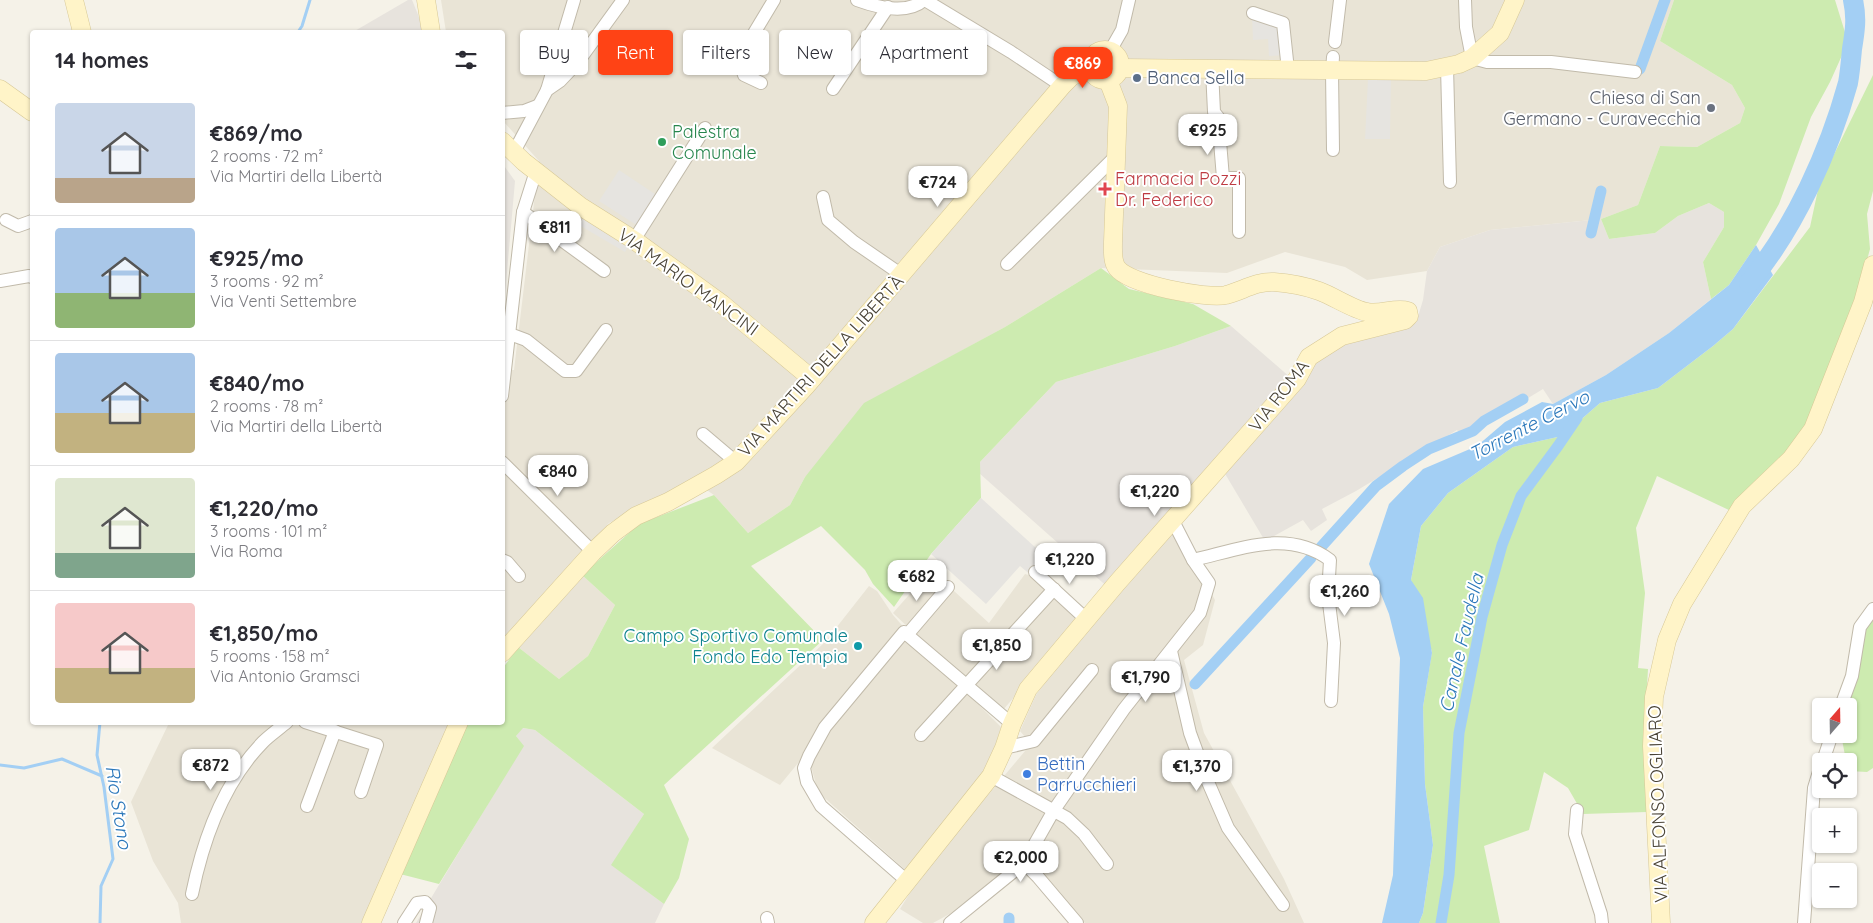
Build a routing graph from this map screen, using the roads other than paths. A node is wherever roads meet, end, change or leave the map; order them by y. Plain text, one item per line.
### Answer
1 (74, 0) edge
2 (426, 0) edge
3 (574, 0) edge
4 (624, 0) edge
5 (774, 0) edge
6 (857, 0) edge
7 (924, 0) edge
8 (1340, 0) edge
9 (1465, 0) edge
10 (1515, 0) edge
11 (1128, 6) edge
12 (888, 8) junction
13 (1253, 13) dead end
14 (82, 30) edge
15 (431, 30) edge
16 (1335, 42) dead end
17 (1110, 51) junction
18 (1472, 58) junction
19 (1332, 64) junction
20 (1089, 66) junction
21 (1446, 67) junction
22 (1212, 70) junction
23 (1288, 70) junction
24 (1635, 72) dead end
25 (1114, 74) junction
26 (761, 83) dead end
27 (1062, 86) junction
28 (833, 89) dead end
29 (0, 90) edge
30 (547, 90) junction
31 (537, 106) junction
32 (30, 111) edge
33 (505, 113) edge
34 (705, 128) dead end
35 (508, 147) edge
36 (1333, 150) dead end
37 (1116, 156) junction
38 (536, 172) junction
39 (1450, 182) dead end
40 (823, 197) dead end
41 (523, 212) junction
42 (6, 220) dead end
43 (30, 222) edge
44 (1239, 232) dead end
45 (634, 240) junction
46 (1008, 264) dead end
47 (1873, 265) edge
48 (604, 271) dead end
49 (902, 275) junction
50 (30, 277) edge
51 (0, 281) edge
52 (606, 330) dead end
53 (510, 334) junction
54 (505, 373) edge
55 (812, 379) junction
56 (703, 434) dead end
57 (736, 462) junction
58 (505, 465) edge
59 (1173, 521) junction
60 (593, 552) junction
61 (1193, 560) junction
62 (505, 561) edge
63 (1035, 572) dead end
64 (519, 576) dead end
65 (948, 587) dead end
66 (1054, 589) junction
67 (1873, 610) edge
68 (1086, 619) junction
69 (907, 635) junction
70 (505, 650) edge
71 (1171, 651) junction
72 (1092, 670) dead end
73 (966, 685) junction
74 (1845, 698) edge
75 (1331, 701) dead end
76 (1012, 724) junction
77 (284, 725) edge
78 (315, 725) edge
79 (458, 725) edge
80 (335, 731) junction
81 (921, 735) dead end
82 (1004, 748) junction
83 (992, 776) junction
84 (362, 792) dead end
85 (1813, 798) edge
86 (307, 806) dead end
87 (1054, 810) junction
88 (1577, 810) dead end
89 (1024, 863) junction
90 (1107, 864) dead end
91 (907, 881) junction
92 (192, 894) dead end
93 (1283, 905) dead end
94 (371, 923) edge
95 (404, 923) edge
96 (426, 923) edge
97 (874, 923) edge
98 (950, 923) edge
99 (1077, 923) edge
100 (1602, 923) edge
101 (1661, 923) edge
102 (1804, 923) edge

1 - 14 street
2 - 15 street
3 - 30 street
4 - 30 street
5 - 26 street
6 - 12 street
7 - 12 street
7 - 27 street
8 - 16 street
9 - 18 street
10 - 18 street
11 - 17 street
12 - 28 street
13 - 23 street
17 - 20 street
17 - 25 street
18 - 21 street
18 - 24 street
19 - 21 street
19 - 23 street
19 - 36 street
20 - 25 street
20 - 27 street, VIA MARTIRI DELLA LIBERTÀ
21 - 39 street
22 - 23 street
22 - 25 street
22 - 44 street
25 - 37 street, VIA ROMA
27 - 49 street, VIA MARTIRI DELLA LIBERTÀ
29 - 32 street
30 - 31 street
31 - 33 street
31 - 35 street
34 - 45 street
35 - 38 street, VIA MARIO MANCINI
37 - 46 street
37 - 59 street, VIA ROMA
38 - 41 street
38 - 45 street, VIA MARIO MANCINI
40 - 49 street
41 - 48 street
41 - 53 street
42 - 43 street
45 - 55 street, VIA MARIO MANCINI
47 - 101 street, VIA ALFONSO OGLIARO
49 - 55 street, VIA MARTIRI DELLA LIBERTÀ
50 - 51 street
52 - 53 street
53 - 54 street
55 - 57 street, VIA MARTIRI DELLA LIBERTÀ
56 - 57 street
57 - 60 street, VIA MARTIRI DELLA LIBERTÀ
58 - 60 street
59 - 61 street
59 - 68 street, VIA ROMA
60 - 70 street, VIA MARTIRI DELLA LIBERTÀ
61 - 71 street
61 - 75 street
62 - 64 street
63 - 66 street
65 - 69 street
66 - 68 street
66 - 73 street
67 - 74 street
68 - 76 street, VIA ROMA
69 - 73 street
69 - 91 street
71 - 87 street
71 - 93 street
72 - 82 street
73 - 76 street
73 - 81 street
76 - 82 street, VIA ROMA
77 - 92 street
78 - 80 street
79 - 94 street
80 - 84 street
80 - 86 street
82 - 83 street, VIA ROMA
83 - 87 street
83 - 91 street, VIA ROMA
85 - 102 street
87 - 89 street
87 - 90 street
88 - 100 street
89 - 98 street
89 - 99 street
91 - 97 street, VIA ROMA
95 - 96 street

